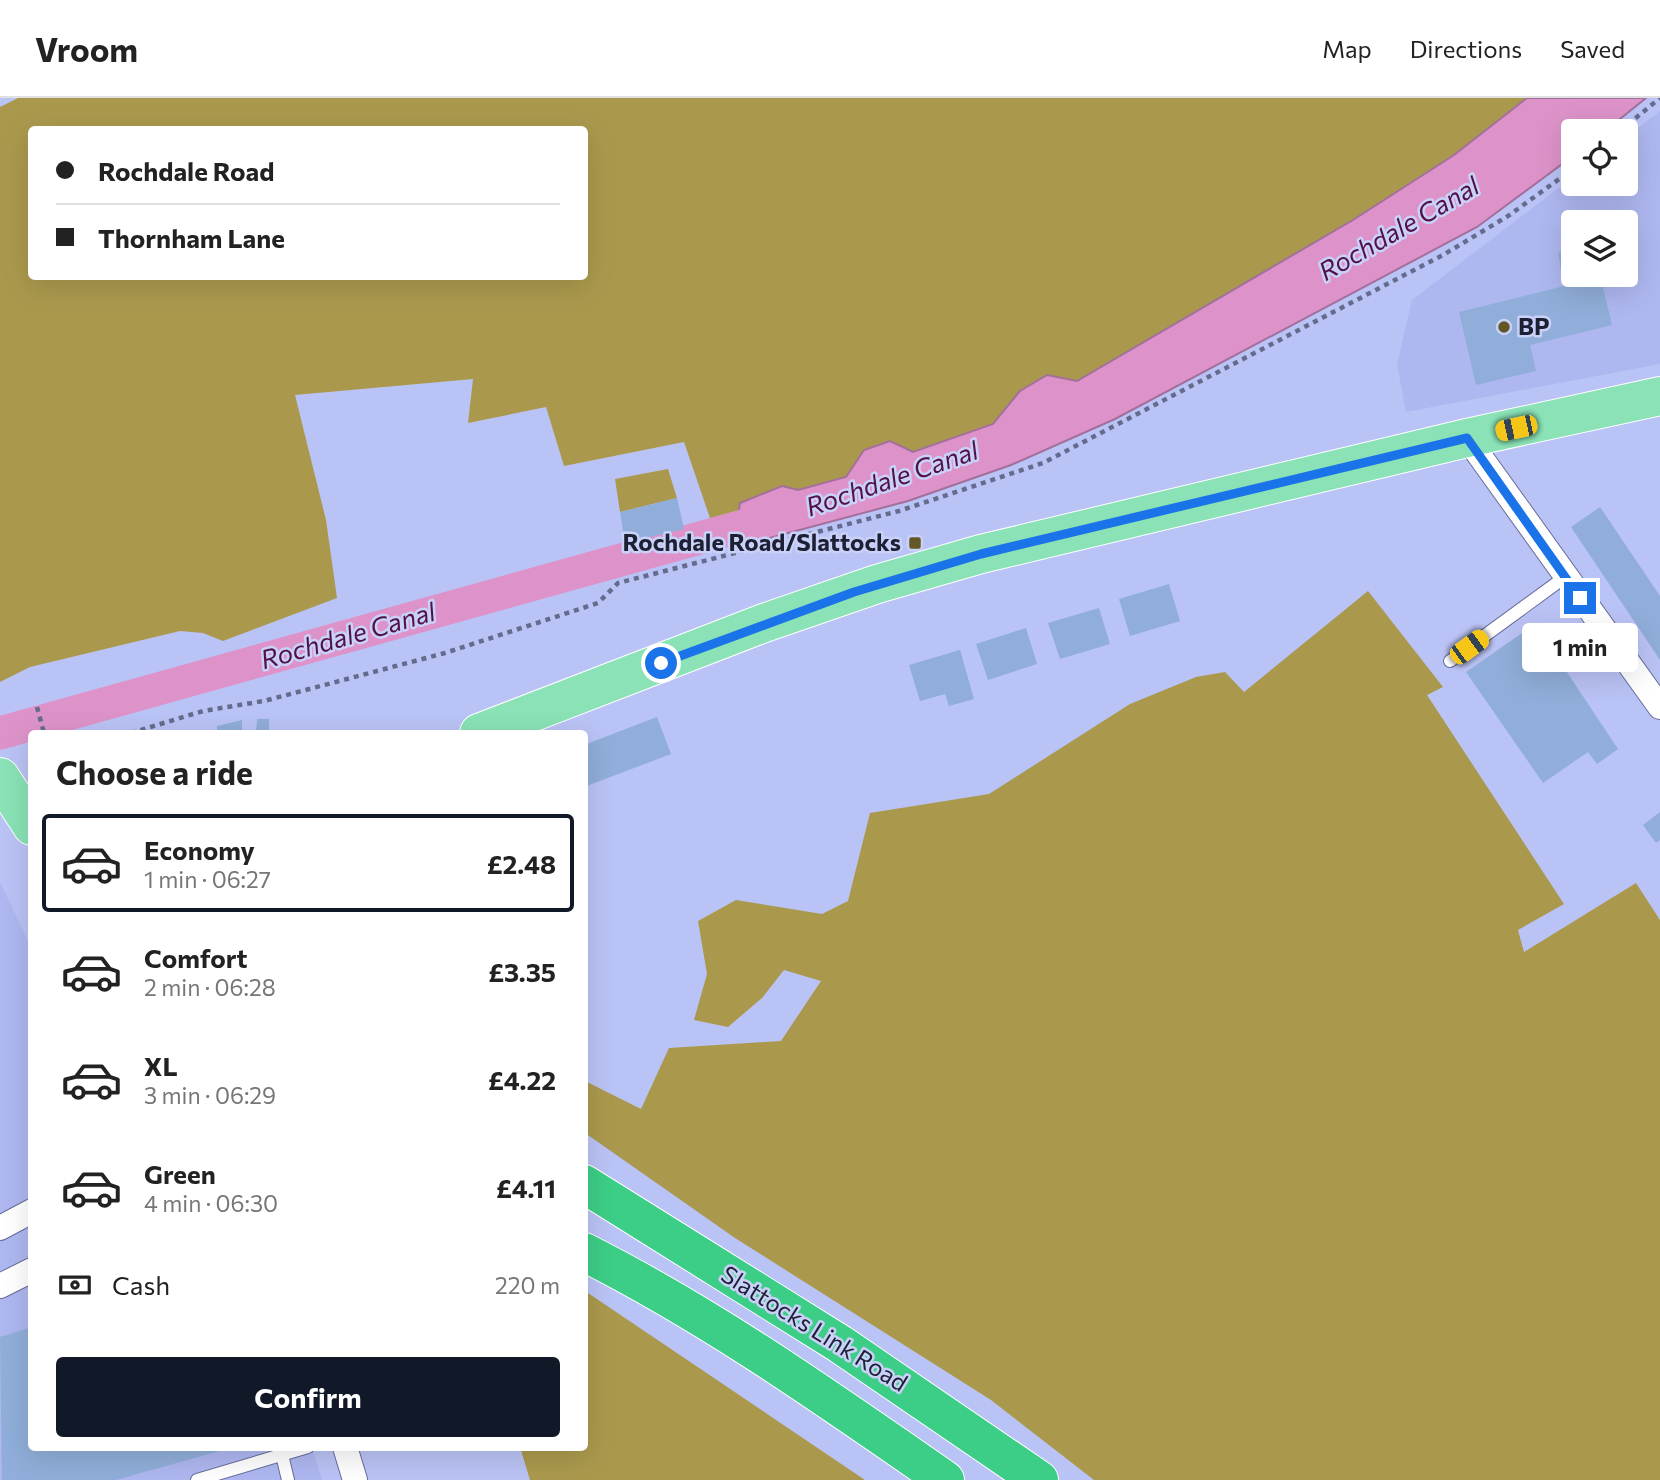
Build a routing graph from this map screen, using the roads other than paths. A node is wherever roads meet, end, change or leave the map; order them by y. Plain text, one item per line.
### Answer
1 (1660, 396) edge
2 (1467, 438) junction
3 (1564, 577) junction
4 (1450, 661) dead end
5 (1660, 707) edge
6 (487, 730) edge
7 (0, 776) edge
8 (28, 789) edge
9 (28, 820) edge
10 (588, 1187) edge
11 (28, 1213) edge
12 (0, 1228) edge
13 (588, 1254) edge
14 (28, 1272) edge
15 (0, 1286) edge
16 (295, 1451) edge
17 (346, 1451) edge
18 (282, 1455) junction
19 (197, 1480) edge
20 (288, 1480) edge
21 (355, 1480) edge
22 (945, 1480) edge
23 (1039, 1480) edge

1 - 2 main road
2 - 3 street
2 - 6 main road
3 - 4 lane
3 - 5 street
7 - 8 main road
7 - 9 main road
10 - 23 highway, Slattocks Link Road
11 - 12 street
13 - 22 highway, Slattocks Link Road
14 - 15 street
16 - 18 lane
17 - 21 street
18 - 19 lane
18 - 20 lane

